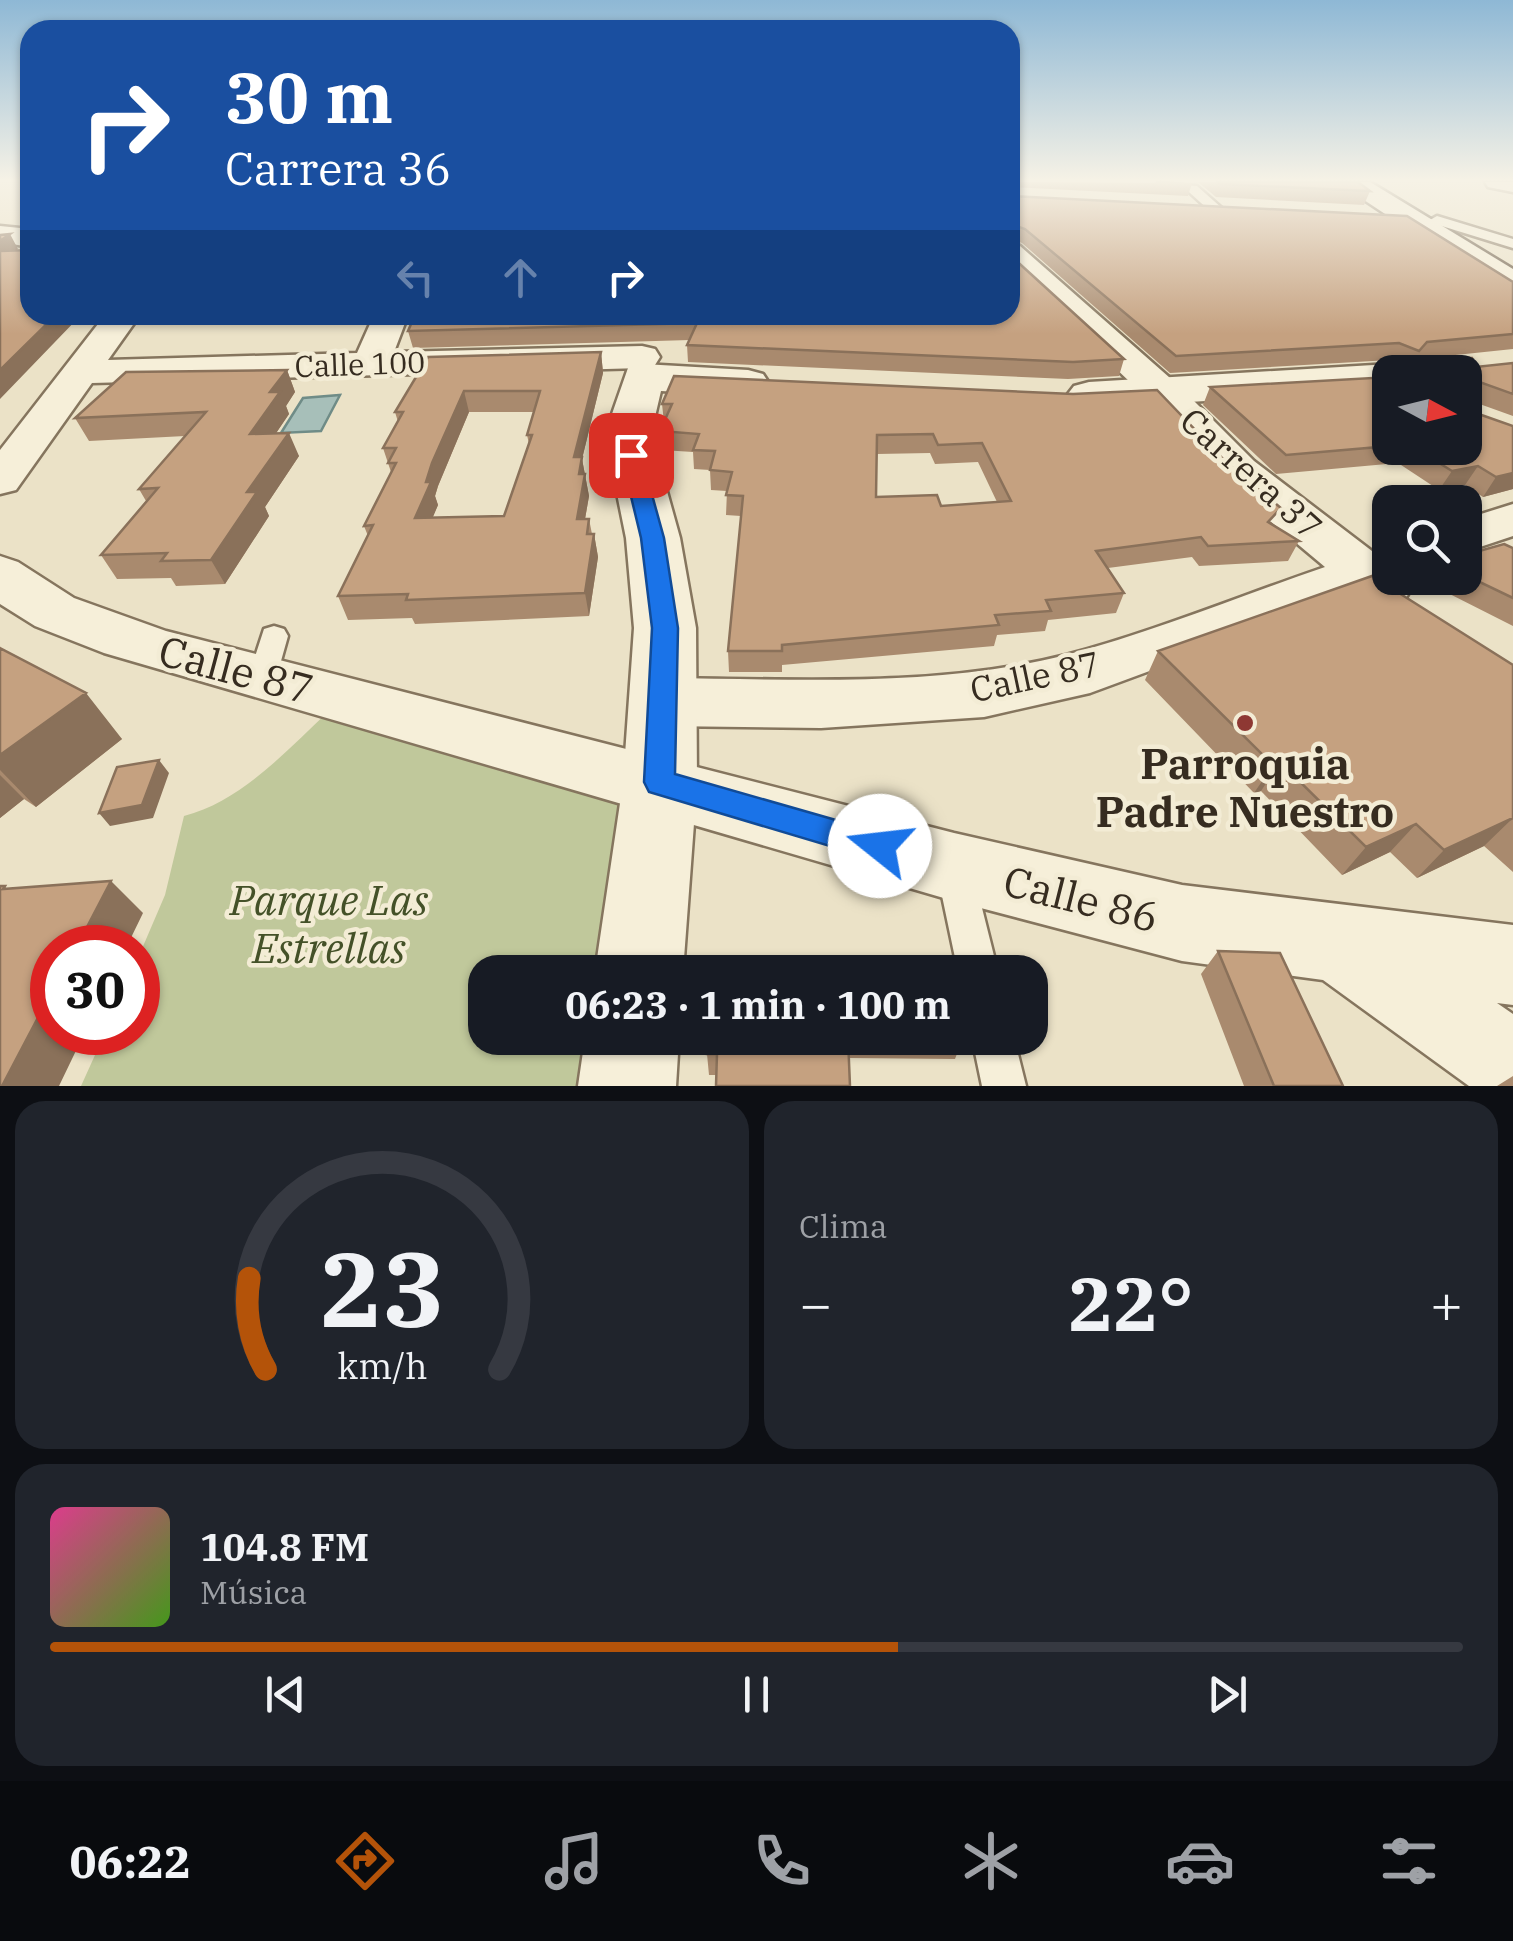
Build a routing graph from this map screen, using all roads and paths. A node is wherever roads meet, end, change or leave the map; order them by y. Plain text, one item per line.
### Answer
1 (1441, 233) edge
2 (1448, 233) edge
3 (1472, 233) edge
4 (1513, 244) edge
5 (1020, 262) edge
6 (1513, 266) edge
7 (1513, 284) edge
8 (115, 325) edge
9 (386, 325) edge
10 (641, 354) junction
11 (369, 370) junction
12 (78, 372) junction
13 (1372, 378) edge
14 (794, 386) edge
15 (1164, 393) junction
16 (1048, 396) edge
17 (0, 480) edge
18 (1513, 519) edge
19 (1482, 530) edge
20 (1372, 565) edge
21 (1372, 569) edge
22 (0, 574) edge
23 (1404, 595) edge
24 (1423, 613) edge
25 (664, 702) junction
26 (660, 782) junction
27 (954, 868) junction
28 (1340, 944) junction
29 (641, 955) edge
30 (974, 955) edge
31 (1513, 965) edge
32 (630, 1055) edge
33 (996, 1055) edge
34 (1513, 1065) edge
35 (627, 1086) edge
36 (1004, 1086) edge

1 - 7 street
2 - 6 street
3 - 4 lane
5 - 15 street, Carrera 37
8 - 12 street
9 - 11 street
10 - 11 street, Calle 100
10 - 14 street, Calle 100
10 - 25 street
11 - 12 street, Calle 100
12 - 17 street
13 - 15 street
15 - 16 street
15 - 20 street, Carrera 37
18 - 19 street
21 - 25 street, Calle 87
22 - 26 street, Calle 87
23 - 24 street, Carrera 37
25 - 26 street
26 - 27 street, Calle 86
26 - 29 street
27 - 28 street, Calle 86
27 - 30 lane
28 - 31 street, Calle 86
28 - 34 street
32 - 35 street
33 - 36 lane

